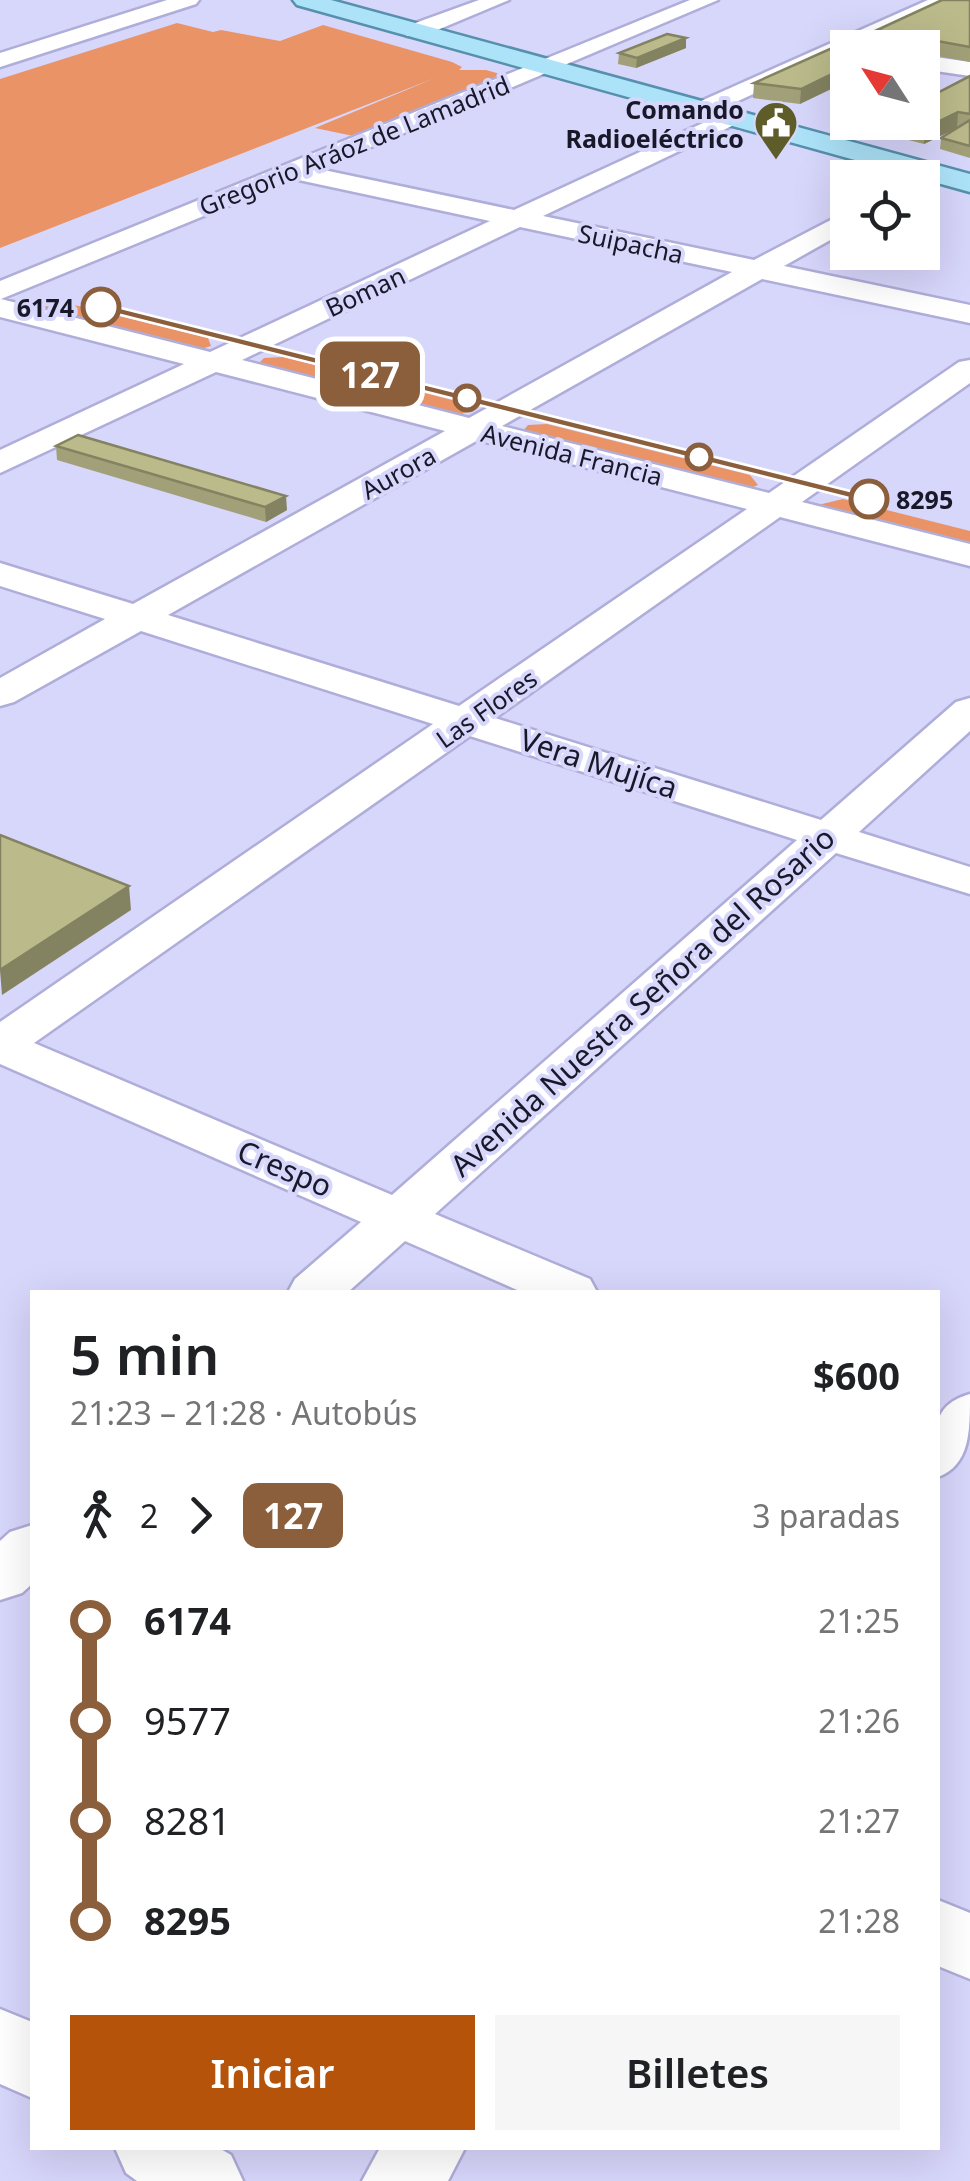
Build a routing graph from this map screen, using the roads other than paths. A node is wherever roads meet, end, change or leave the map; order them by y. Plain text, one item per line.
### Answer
1 (188, 0) edge
2 (305, 0) edge
3 (332, 0) edge
4 (499, 0) edge
5 (708, 0) edge
6 (945, 0) edge
7 (421, 28) junction
8 (883, 30) edge
9 (830, 55) edge
10 (0, 60) edge
11 (551, 64) junction
12 (940, 65) edge
13 (970, 69) edge
14 (715, 111) junction
15 (889, 160) edge
16 (292, 171) junction
17 (940, 172) edge
18 (970, 174) edge
19 (940, 175) edge
20 (970, 183) edge
21 (517, 218) junction
22 (830, 228) edge
23 (756, 269) junction
24 (3, 292) edge
25 (970, 314) edge
26 (251, 344) junction
27 (214, 362) junction
28 (970, 369) edge
29 (509, 409) junction
30 (475, 429) junction
31 (0, 463) edge
32 (792, 495) junction
33 (970, 524) edge
34 (970, 555) edge
35 (0, 574) edge
36 (139, 618) junction
37 (0, 694) edge
38 (970, 710) edge
39 (468, 721) junction
40 (828, 836) junction
41 (970, 881) edge
42 (0, 1045) edge
43 (399, 1217) junction
44 (317, 1290) edge
45 (565, 1290) edge
46 (970, 1414) edge
47 (940, 1452) edge
48 (940, 1456) edge
49 (970, 1468) edge
50 (30, 1550) edge
51 (0, 1577) edge
52 (940, 1932) edge
53 (970, 1948) edge
54 (0, 2042) edge
55 (30, 2063) edge
56 (157, 2150) edge
57 (425, 2150) edge
58 (203, 2181) edge
59 (402, 2181) edge

1 - 10 street
2 - 7 main road
3 - 7 main road
4 - 7 street
5 - 11 street, Gregorio Aráoz de Lamadrid
6 - 8 street, Boman
7 - 11 main road
9 - 14 street, Boman
11 - 14 main road
11 - 16 street, Gregorio Aráoz de Lamadrid
12 - 13 street
14 - 15 main road
14 - 21 street, Boman
16 - 21 street, Suipacha
16 - 24 street, Gregorio Aráoz de Lamadrid
17 - 18 main road
19 - 20 main road
21 - 23 street, Suipacha
21 - 26 street, Boman
22 - 23 street, Aurora
23 - 25 street, Suipacha
23 - 29 street, Aurora
24 - 26 street, Avenida Francia
24 - 27 street, Avenida Francia
26 - 27 street, Boman
26 - 29 street, Avenida Francia
27 - 30 street, Avenida Francia
27 - 31 street, Boman
28 - 32 street, Las Flores
29 - 30 street, Aurora
29 - 32 street, Avenida Francia
30 - 32 street, Avenida Francia
30 - 36 street, Aurora
32 - 33 street, Avenida Francia
32 - 34 street, Avenida Francia
32 - 39 street, Las Flores
35 - 36 street, Vera Mujíca
36 - 37 street, Aurora
36 - 39 street, Vera Mujíca
38 - 40 street, Avenida Nuestra Señora del Rosario
39 - 40 street, Vera Mujíca
39 - 42 street, Las Flores
40 - 41 street, Vera Mujíca
40 - 43 street, Avenida Nuestra Señora del Rosario
42 - 43 street, Crespo
43 - 44 street, Avenida Nuestra Señora del Rosario
43 - 45 street, Crespo
46 - 47 street
48 - 49 street
50 - 51 street
52 - 53 street
54 - 55 street
56 - 58 street
57 - 59 street

